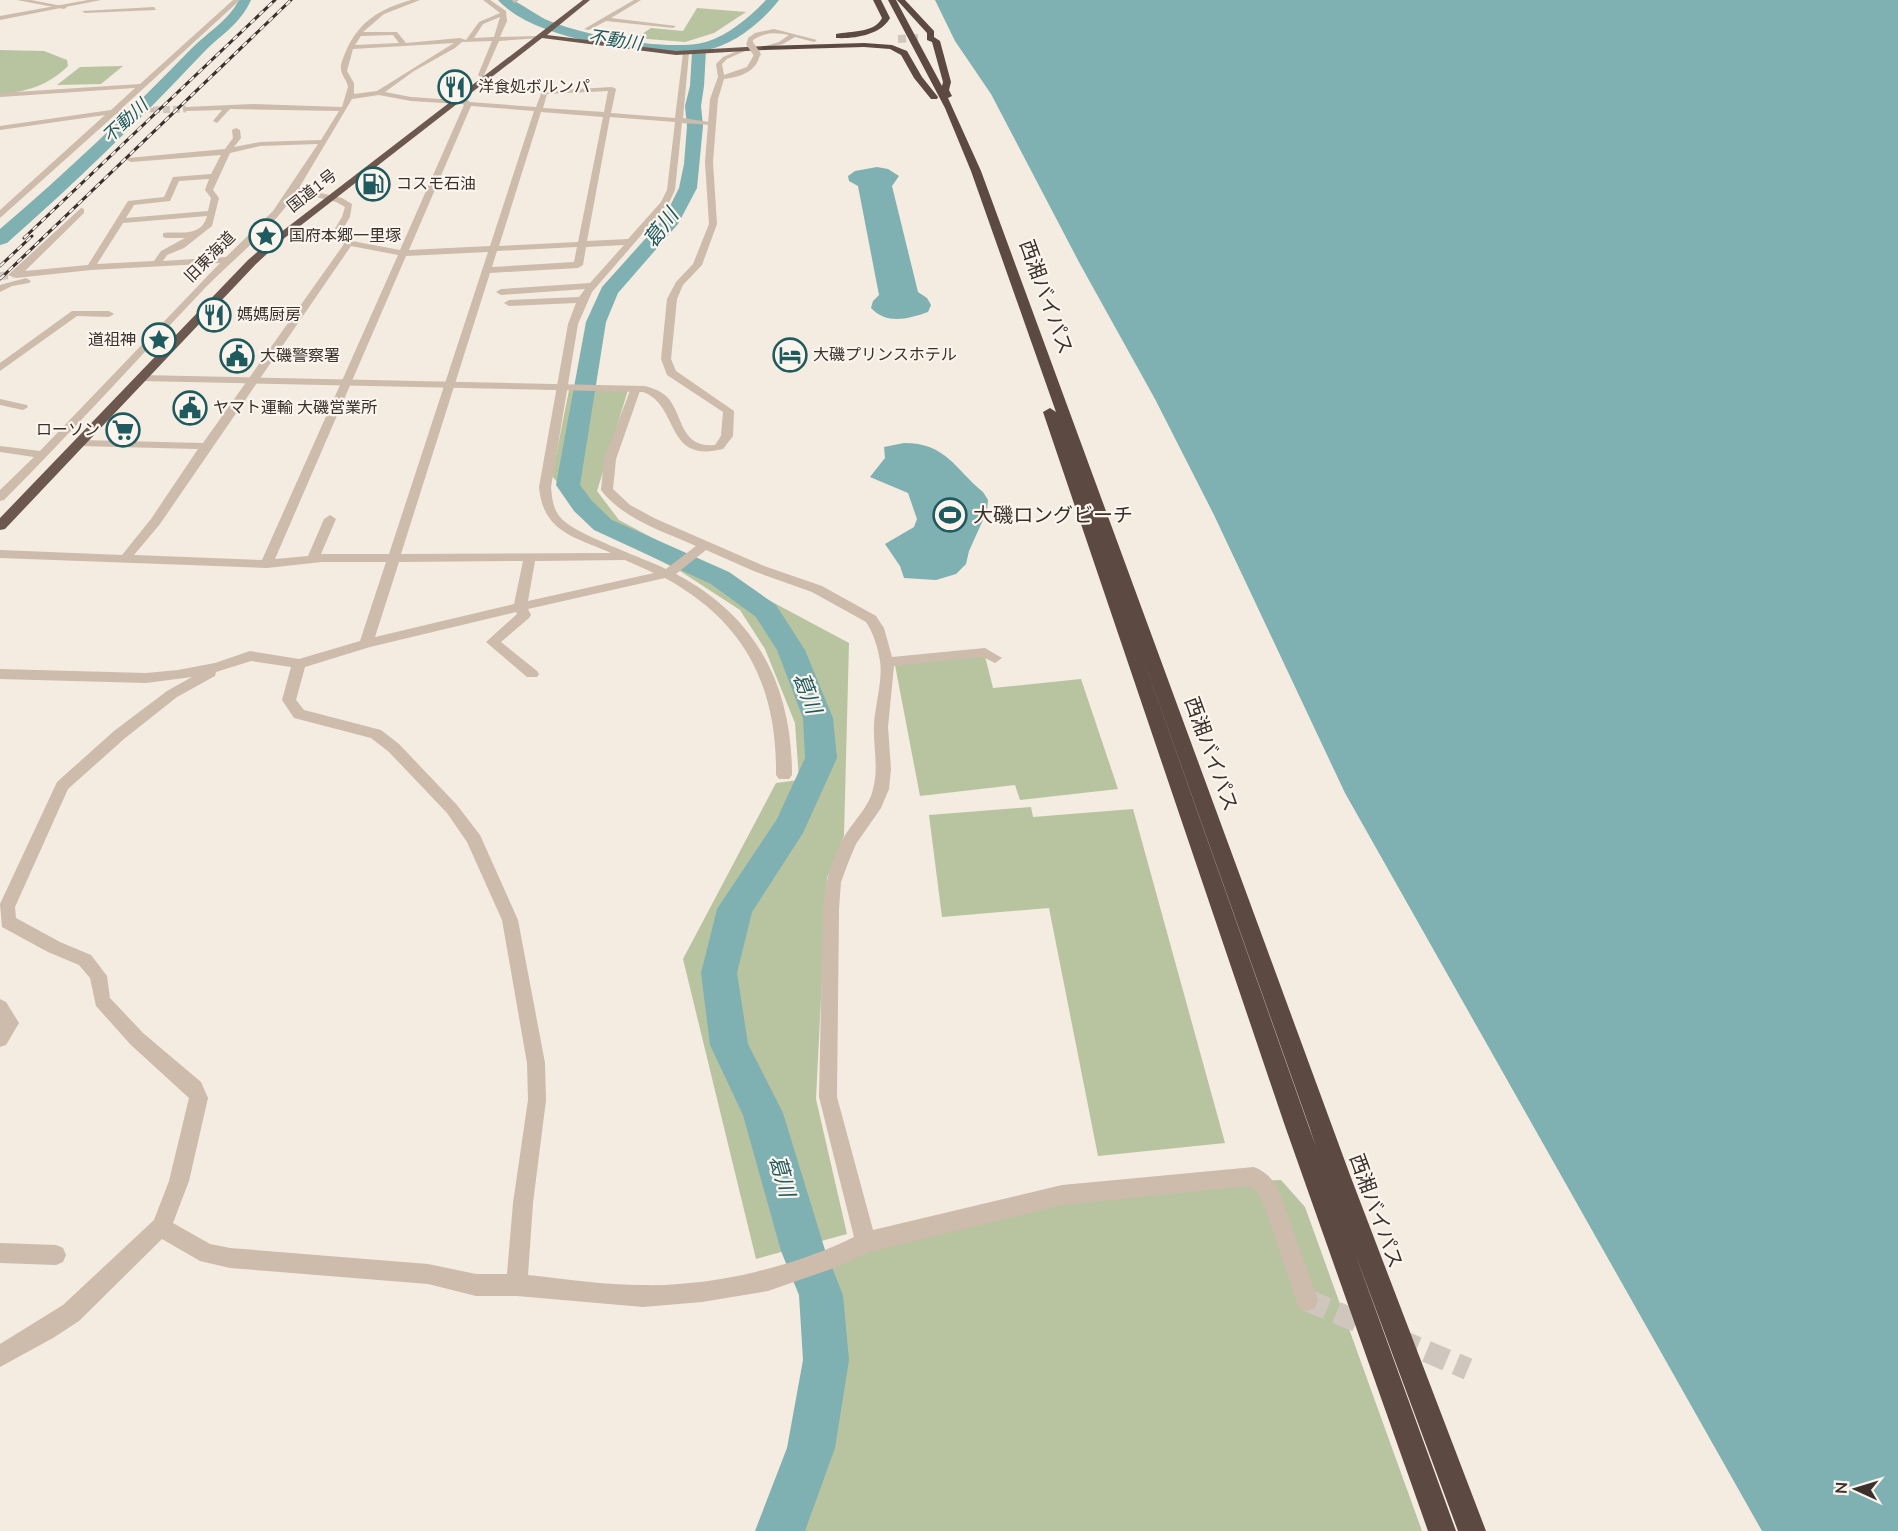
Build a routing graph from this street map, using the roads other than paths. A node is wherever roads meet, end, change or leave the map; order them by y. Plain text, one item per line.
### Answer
1 (20, 0) edge
2 (69, 0) edge
3 (98, 0) edge
4 (237, 0) edge
5 (417, 0) edge
6 (486, 0) edge
7 (587, 0) edge
8 (638, 0) edge
9 (877, 0) edge
10 (883, 0) edge
11 (892, 0) edge
12 (901, 0) edge
13 (160, 3) dead end
14 (80, 4) junction
15 (53, 6) junction
16 (64, 8) junction
17 (503, 15) junction
18 (0, 18) edge
19 (606, 18) junction
20 (640, 22) junction
21 (673, 26) dead end
22 (587, 29) dead end
23 (624, 32) dead end
24 (360, 34) junction
25 (542, 35) junction
26 (793, 35) junction
27 (919, 38) tunnel mouth
28 (930, 38) junction
29 (497, 39) junction
30 (898, 39) tunnel mouth
31 (460, 40) junction
32 (469, 40) junction
33 (814, 40) junction
34 (352, 47) junction
35 (401, 48) junction
36 (744, 50) junction
37 (760, 51) junction
38 (682, 54) junction
39 (722, 77) junction
40 (484, 79) junction
41 (141, 86) junction
42 (379, 93) junction
43 (0, 95) edge
44 (350, 97) junction
45 (934, 97) junction
46 (461, 101) junction
47 (228, 107) junction
48 (186, 109) tunnel mouth
49 (344, 109) junction
50 (538, 109) junction
51 (153, 110) tunnel mouth
52 (114, 112) junction
53 (607, 115) junction
54 (679, 120) junction
55 (217, 121) dead end
56 (708, 123) junction
57 (0, 128) edge
58 (236, 130) dead end
59 (962, 136) junction
60 (324, 142) junction
61 (230, 150) junction
62 (131, 160) dead end
63 (214, 176) junction
64 (294, 189) junction
65 (329, 199) junction
66 (81, 211) dead end
67 (212, 213) junction
68 (0, 215) edge
69 (120, 221) junction
70 (166, 235) dead end
71 (195, 236) junction
72 (631, 242) junction
73 (349, 243) junction
74 (580, 244) junction
75 (495, 249) junction
76 (403, 254) junction
77 (228, 260) junction
78 (214, 262) junction
79 (156, 264) junction
80 (72, 269) junction
81 (93, 270) junction
82 (488, 270) junction
83 (232, 283) junction
84 (203, 285) junction
85 (592, 286) junction
86 (0, 289) tunnel mouth
87 (501, 292) dead end
88 (582, 300) junction
89 (509, 303) dead end
90 (109, 314) dead end
91 (0, 368) edge
92 (141, 378) junction
93 (252, 380) junction
94 (347, 383) junction
95 (449, 385) junction
96 (565, 387) junction
97 (636, 388) junction
98 (0, 402) edge
99 (23, 407) dead end
100 (59, 439) junction
101 (82, 441) junction
102 (206, 447) junction
103 (0, 449) edge
104 (42, 455) junction
105 (0, 497) edge
106 (330, 519) dead end
107 (0, 526) edge
108 (700, 549) junction
109 (0, 554) edge
110 (627, 556) junction
111 (530, 557) junction
112 (395, 558) junction
113 (313, 559) junction
114 (124, 560) junction
115 (267, 564) junction
116 (671, 571) junction
117 (520, 607) junction
118 (366, 644) junction
119 (995, 658) dead end
120 (887, 662) junction
121 (299, 664) junction
122 (217, 667) junction
123 (0, 674) edge
124 (532, 674) dead end
125 (784, 775) dead end
126 (4, 925) edge
127 (0, 1007) edge
128 (0, 1039) edge
129 (161, 1227) junction
130 (866, 1242) junction
131 (0, 1253) edge
132 (56, 1256) dead end
133 (517, 1285) junction
134 (1306, 1300) dead end
135 (0, 1356) edge
136 (1442, 1531) edge
137 (1472, 1531) edge

1 - 15 street
2 - 15 street
3 - 14 street
4 - 41 street
5 - 24 street
6 - 17 street
7 - 25 highway, 国道1号
8 - 19 street
9 - 33 highway
10 - 45 highway, 西湘バイパス
11 - 59 highway, 西湘バイパス
12 - 28 highway
13 - 14 street
14 - 16 street
15 - 16 street
16 - 18 street
17 - 29 street
17 - 32 street
19 - 20 street
19 - 22 street
20 - 21 street
20 - 23 street
24 - 34 street
24 - 35 street
25 - 29 street
25 - 38 highway
25 - 40 highway, 国道1号
26 - 33 street
26 - 37 street
26 - 37 street, bridge
27 - 28 highway
28 - 59 highway
29 - 32 street
29 - 40 street
30 - 37 highway
31 - 32 street
31 - 35 street
31 - 42 street
33 - 37 highway
34 - 35 street
34 - 44 street
36 - 37 highway
36 - 38 highway
36 - 39 street
37 - 39 street
37 - 45 highway
38 - 54 street
39 - 56 street
40 - 46 highway, 国道1号
41 - 43 street
41 - 52 street
42 - 44 street
42 - 46 street
44 - 49 street, 旧東海道
45 - 136 highway, 西湘バイパス
46 - 50 street
46 - 65 highway, 国道1号
46 - 76 street
47 - 48 street
47 - 49 street
47 - 55 street
49 - 60 street, 旧東海道
50 - 53 street
50 - 53 street
50 - 75 street
51 - 52 street
52 - 57 street
52 - 68 street
53 - 54 street
53 - 74 street
54 - 56 street
54 - 72 street
56 - 97 street
58 - 61 street
59 - 137 highway, 西湘バイパス
60 - 61 street
60 - 64 street, 旧東海道
61 - 62 street
61 - 63 street
63 - 67 street
63 - 69 street
64 - 65 street
64 - 77 street, 旧東海道
65 - 73 street
65 - 83 highway, 国道1号
66 - 80 street
67 - 69 street
67 - 71 street
69 - 81 street
70 - 71 street
71 - 79 street
72 - 74 street
72 - 85 street
73 - 76 street
73 - 93 street
74 - 75 street
74 - 82 street
75 - 76 street
75 - 82 street
76 - 94 street
77 - 78 street
77 - 84 street, 旧東海道
78 - 79 street
78 - 81 street
79 - 81 street
80 - 81 street
80 - 86 street
82 - 95 street
83 - 84 street
83 - 92 highway, 国道1号
84 - 100 street, 旧東海道
85 - 87 street
85 - 88 street
88 - 89 street
88 - 96 street
90 - 91 street
92 - 93 street
92 - 101 highway, 国道1号
93 - 94 street
93 - 102 street
94 - 95 street
94 - 115 street
95 - 96 street
95 - 112 street
96 - 97 street
96 - 110 street
97 - 108 street
98 - 99 street
100 - 101 street
100 - 104 street, 旧東海道
101 - 102 street
101 - 107 highway, 国道1号
102 - 114 street
103 - 104 street
104 - 105 street, 旧東海道
106 - 113 street
108 - 116 street
108 - 120 street
109 - 114 street
110 - 111 street
110 - 116 street
111 - 112 street
111 - 117 street
112 - 113 street
112 - 118 street
113 - 115 street
114 - 115 street
116 - 117 street
116 - 125 street
117 - 118 street
117 - 124 street
118 - 121 street
119 - 120 street
120 - 130 street
121 - 122 street
121 - 133 street
122 - 123 street
122 - 126 street
126 - 129 street
127 - 128 street
129 - 133 street
129 - 135 street
130 - 133 street
130 - 134 street
131 - 132 street

